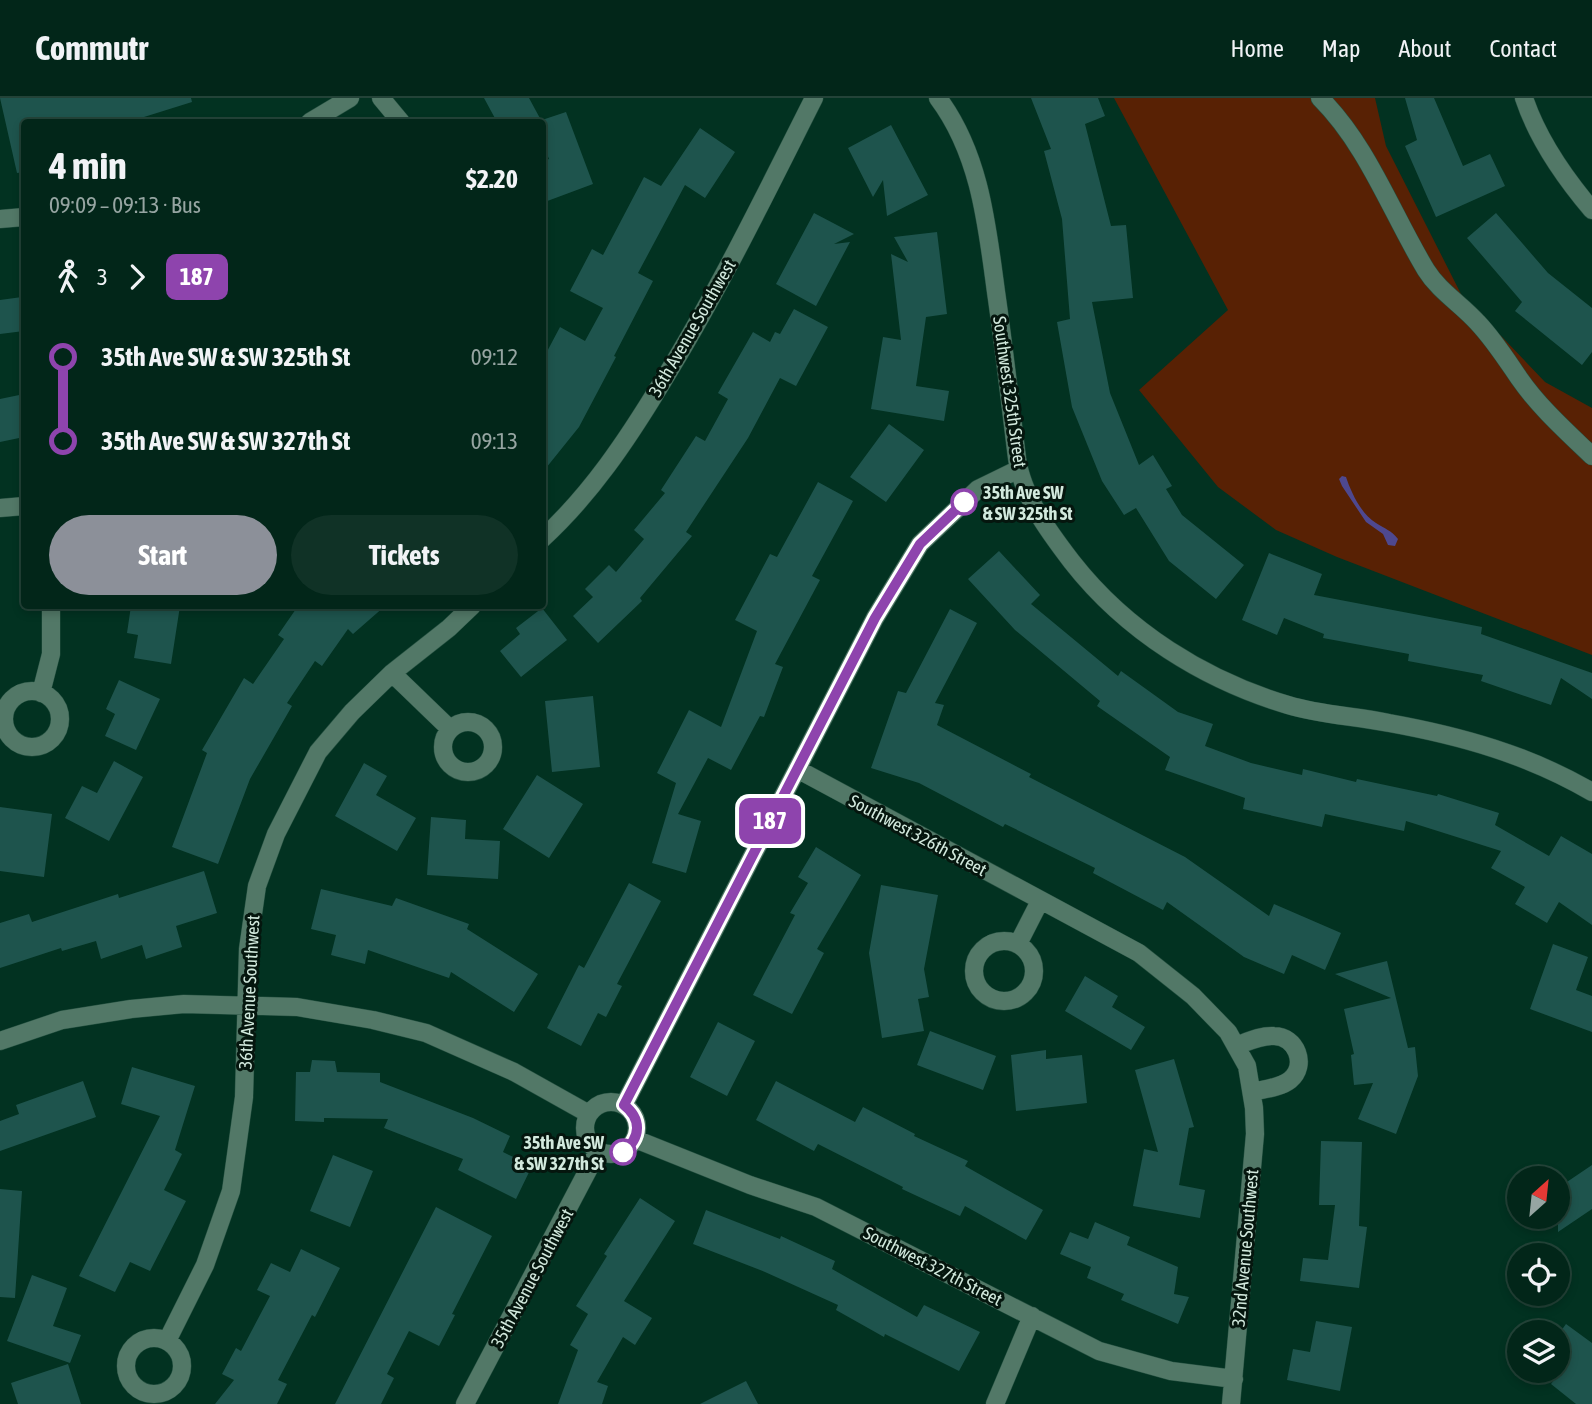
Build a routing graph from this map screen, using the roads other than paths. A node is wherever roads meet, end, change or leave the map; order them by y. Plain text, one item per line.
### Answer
1 (349, 98) edge
2 (381, 98) edge
3 (814, 98) edge
4 (938, 98) edge
5 (1320, 98) edge
6 (1524, 98) edge
7 (315, 119) edge
8 (398, 119) edge
9 (1592, 210) edge
10 (21, 216) edge
11 (0, 219) edge
12 (1592, 456) edge
13 (1019, 469) junction
14 (21, 506) edge
15 (0, 508) edge
16 (546, 535) edge
17 (51, 609) edge
18 (469, 609) edge
19 (393, 673) junction
20 (41, 693) dead end
21 (450, 729) dead end
22 (797, 769) junction
23 (1592, 792) edge
24 (1040, 901) junction
25 (1017, 944) dead end
26 (245, 1006) junction
27 (0, 1041) edge
28 (1236, 1046) junction
29 (1247, 1066) joint
30 (1252, 1092) junction
31 (624, 1105) junction
32 (589, 1114) junction
33 (635, 1139) junction
34 (598, 1151) junction
35 (1032, 1316) junction
36 (167, 1341) dead end
37 (1234, 1379) junction
38 (466, 1404) edge
39 (995, 1404) edge
40 (1231, 1404) edge

1 - 7 street
2 - 8 street
3 - 16 street, 36th Avenue Southwest
4 - 13 street, Southwest 325th Street
5 - 12 street
6 - 9 street
10 - 11 street
13 - 22 street
13 - 23 street, Southwest 325th Street
14 - 15 street
17 - 20 street
18 - 19 street, 36th Avenue Southwest
19 - 21 street
19 - 26 street, 36th Avenue Southwest
22 - 24 street, Southwest 326th Street
22 - 31 street
24 - 25 street
24 - 28 street, Southwest 326th Street
26 - 27 street
26 - 32 street
26 - 36 street, 36th Avenue Southwest
28 - 29 street, Southwest 326th Street
28 - 30 street
29 - 30 street, 32nd Avenue Southwest
30 - 37 street, 32nd Avenue Southwest
31 - 32 street
31 - 33 street
32 - 34 street
33 - 34 street
33 - 35 street, Southwest 327th Street
34 - 38 street, 35th Avenue Southwest
35 - 37 street, Southwest 327th Street
35 - 39 street
37 - 40 street, 32nd Avenue Southwest

